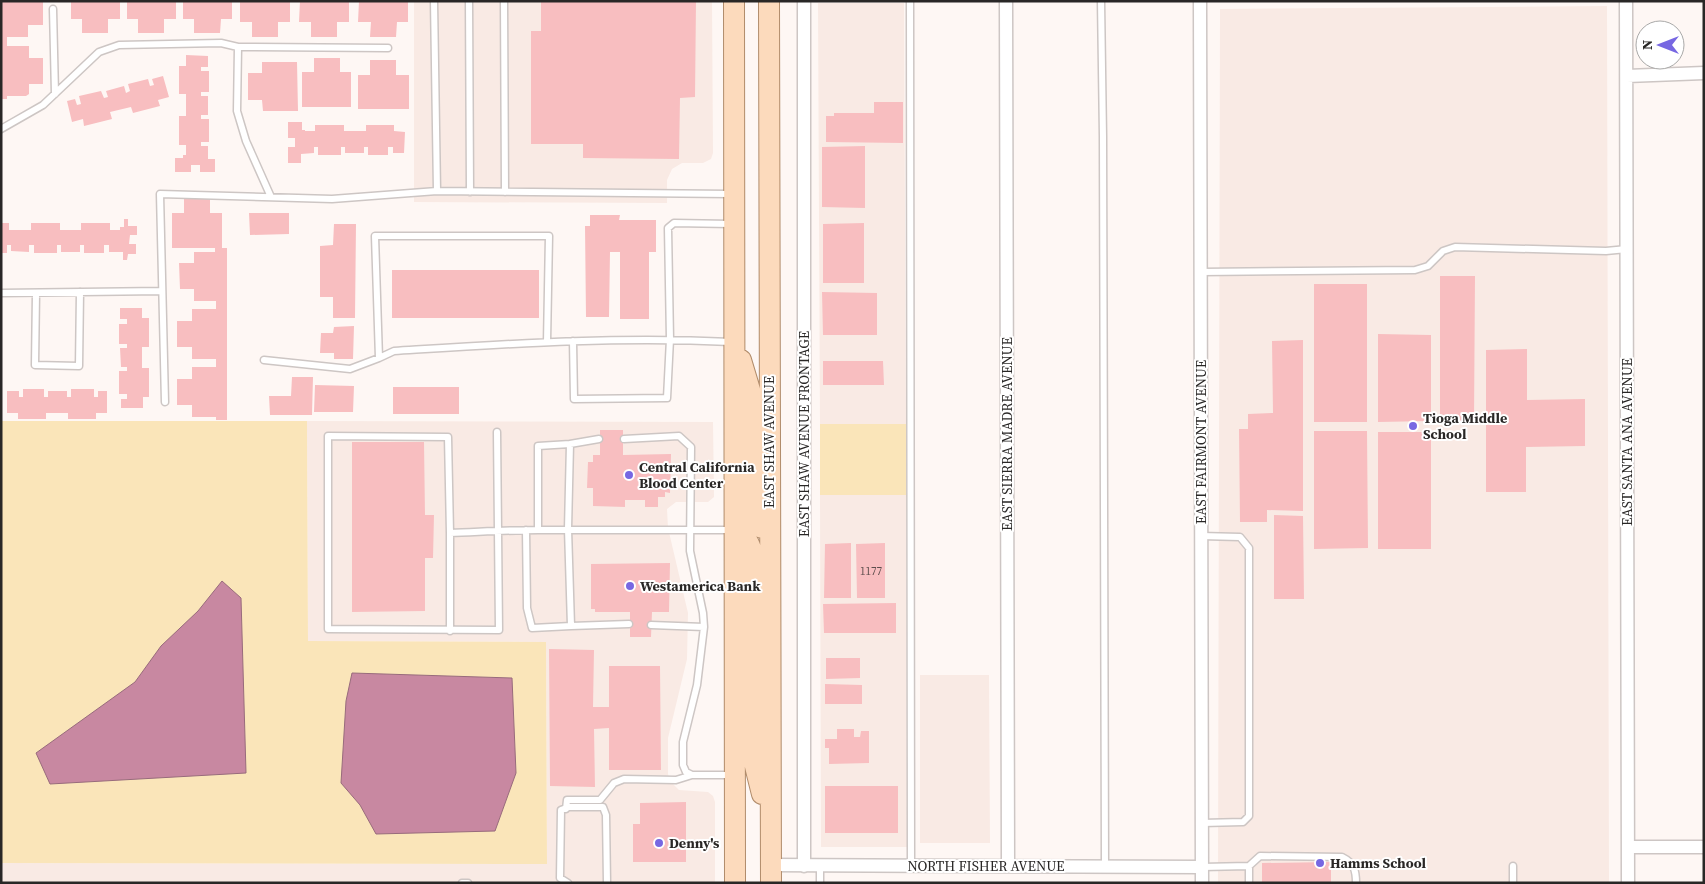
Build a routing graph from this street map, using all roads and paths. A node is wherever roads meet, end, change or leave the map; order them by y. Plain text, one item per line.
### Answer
1 (434, 1) edge
2 (469, 1) edge
3 (504, 1) edge
4 (734, 1) edge
5 (769, 1) edge
6 (804, 1) edge
7 (910, 1) edge
8 (1006, 1) edge
9 (1101, 1) edge
10 (1200, 1) edge
11 (1626, 1) edge
12 (53, 9) dead end
13 (238, 47) junction
14 (388, 48) dead end
15 (1704, 73) edge
16 (1627, 76) junction
17 (55, 94) junction
18 (1, 129) edge
19 (436, 191) junction
20 (470, 192) junction
21 (505, 192) junction
22 (734, 194) junction
23 (271, 197) junction
24 (734, 224) junction
25 (1627, 249) junction
26 (1201, 272) junction
27 (162, 291) junction
28 (36, 292) junction
29 (80, 292) junction
30 (1, 293) edge
31 (670, 339) junction
32 (573, 341) junction
33 (547, 342) junction
34 (735, 342) junction
35 (379, 358) junction
36 (264, 360) dead end
37 (165, 402) dead end
38 (497, 432) dead end
39 (599, 439) dead end
40 (624, 439) dead end
41 (570, 444) junction
42 (568, 529) junction
43 (769, 529) junction
44 (526, 530) junction
45 (538, 530) junction
46 (691, 530) junction
47 (735, 530) junction
48 (498, 531) junction
49 (450, 533) junction
50 (1201, 536) junction
51 (629, 624) dead end
52 (651, 625) dead end
53 (571, 626) junction
54 (704, 627) junction
55 (450, 631) junction
56 (692, 776) junction
57 (736, 776) junction
58 (566, 808) junction
59 (1202, 823) junction
60 (770, 828) junction
61 (1628, 847) junction
62 (1704, 847) edge
63 (804, 866) junction
64 (820, 866) junction
65 (912, 866) junction
66 (1008, 866) junction
67 (1249, 866) junction
68 (1513, 866) dead end
69 (1105, 867) junction
70 (1202, 867) junction
71 (770, 874) edge
72 (462, 883) edge
73 (468, 883) edge
74 (568, 883) edge
75 (607, 883) edge
76 (735, 883) edge
77 (820, 883) edge
78 (1202, 883) edge
79 (1249, 883) edge
80 (1356, 883) edge
81 (1513, 883) edge
82 (1628, 883) edge

1 - 19 lane
2 - 20 lane
3 - 21 lane
4 - 22 main road
5 - 43 main road, EAST SHAW AVENUE
6 - 63 street, EAST SHAW AVENUE FRONTAGE
7 - 65 lane
8 - 66 street, EAST SIERRA MADRE AVENUE
9 - 69 lane
10 - 26 street, EAST FAIRMONT AVENUE
11 - 16 street, EAST SANTA ANA AVENUE
12 - 17 lane
13 - 14 lane
13 - 17 lane
13 - 23 lane
15 - 16 street
16 - 25 street, EAST SANTA ANA AVENUE
17 - 18 lane
19 - 20 lane
19 - 23 lane
20 - 21 lane
21 - 22 lane
22 - 24 main road
23 - 27 lane
24 - 31 lane
24 - 34 main road
25 - 26 lane
25 - 61 street, EAST SANTA ANA AVENUE
26 - 50 street, EAST FAIRMONT AVENUE
27 - 29 lane
27 - 37 lane
28 - 29 lane
28 - 29 lane
28 - 30 lane
31 - 32 lane
31 - 32 lane
31 - 34 lane
32 - 33 lane
33 - 35 lane
33 - 35 lane
34 - 43 main road
34 - 47 main road
35 - 36 lane
38 - 48 lane
39 - 41 lane
40 - 46 lane
41 - 42 lane
41 - 45 lane
42 - 45 lane
42 - 46 lane
42 - 53 lane
43 - 60 main road, EAST SHAW AVENUE
44 - 45 lane
44 - 48 lane
44 - 53 lane
46 - 47 lane
46 - 54 lane
47 - 57 main road
47 - 60 main road
48 - 49 lane
48 - 55 lane
49 - 55 lane
49 - 55 lane
50 - 59 street, EAST FAIRMONT AVENUE
50 - 59 lane
51 - 53 lane
52 - 54 lane
54 - 56 lane
56 - 57 lane
56 - 58 lane
57 - 76 main road
58 - 74 lane
58 - 75 lane
59 - 70 street, EAST FAIRMONT AVENUE
60 - 71 main road, EAST SHAW AVENUE
61 - 62 street
61 - 82 street, EAST SANTA ANA AVENUE
63 - 64 street, NORTH FISHER AVENUE
63 - 71 street, NORTH FISHER AVENUE
64 - 65 street, NORTH FISHER AVENUE
64 - 77 lane
65 - 66 street, NORTH FISHER AVENUE
66 - 69 street, NORTH FISHER AVENUE
67 - 70 lane
67 - 79 lane
67 - 80 lane
68 - 81 lane
69 - 70 street, NORTH FISHER AVENUE
70 - 78 street, EAST FAIRMONT AVENUE
72 - 73 lane

